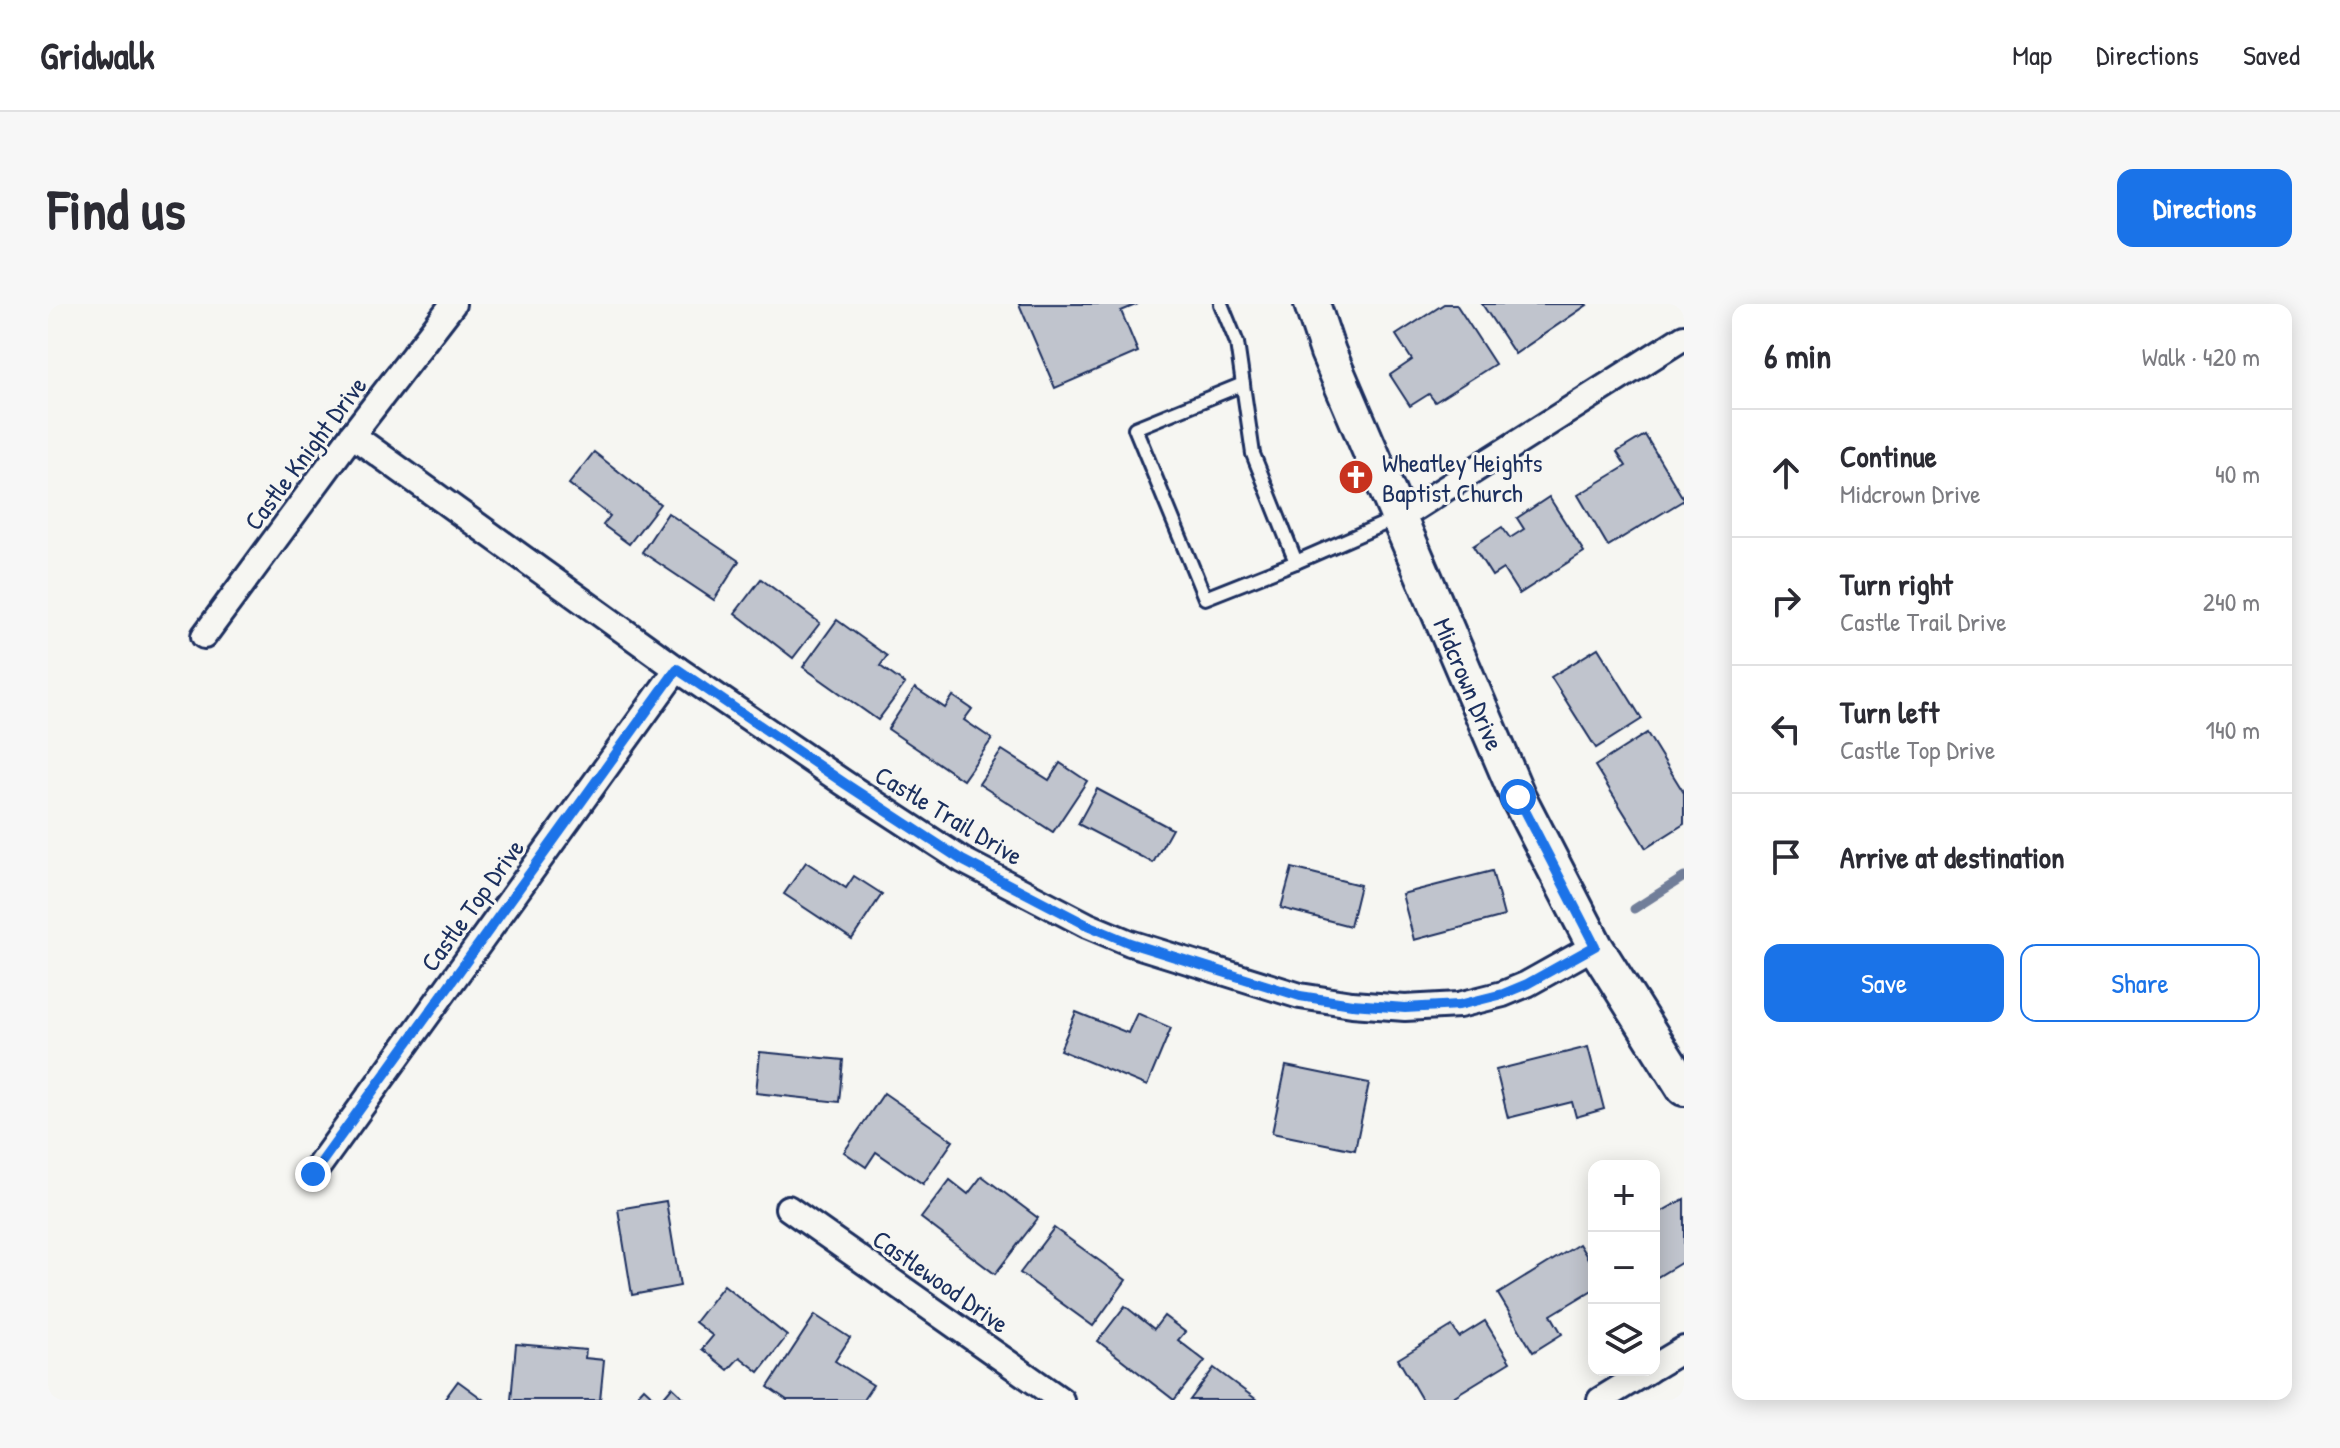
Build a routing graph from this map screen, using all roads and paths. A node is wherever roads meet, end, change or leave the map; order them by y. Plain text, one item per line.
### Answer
1 (453, 304) edge
2 (1221, 304) edge
3 (1312, 304) edge
4 (1684, 337) edge
5 (1243, 384) junction
6 (352, 435) junction
7 (1399, 518) junction
8 (1296, 562) junction
9 (204, 636) dead end
10 (677, 669) junction
11 (1595, 946) junction
12 (1684, 1088) edge
13 (313, 1174) dead end
14 (788, 1208) dead end
15 (1684, 1349) edge
16 (1660, 1363) edge
17 (1639, 1376) edge
18 (1061, 1400) edge
19 (1600, 1400) edge

1 - 6 street, Castle Knight Drive
2 - 5 lane
3 - 7 street, Midcrown Drive
4 - 7 street
5 - 8 lane
5 - 8 lane
6 - 9 street, Castle Knight Drive
6 - 10 street, Castle Trail Drive
7 - 8 lane
7 - 11 street, Midcrown Drive
10 - 11 street, Castle Trail Drive
10 - 13 street, Castle Top Drive
11 - 12 street, Midcrown Drive
14 - 18 street, Castlewood Drive
15 - 16 street
17 - 19 street

